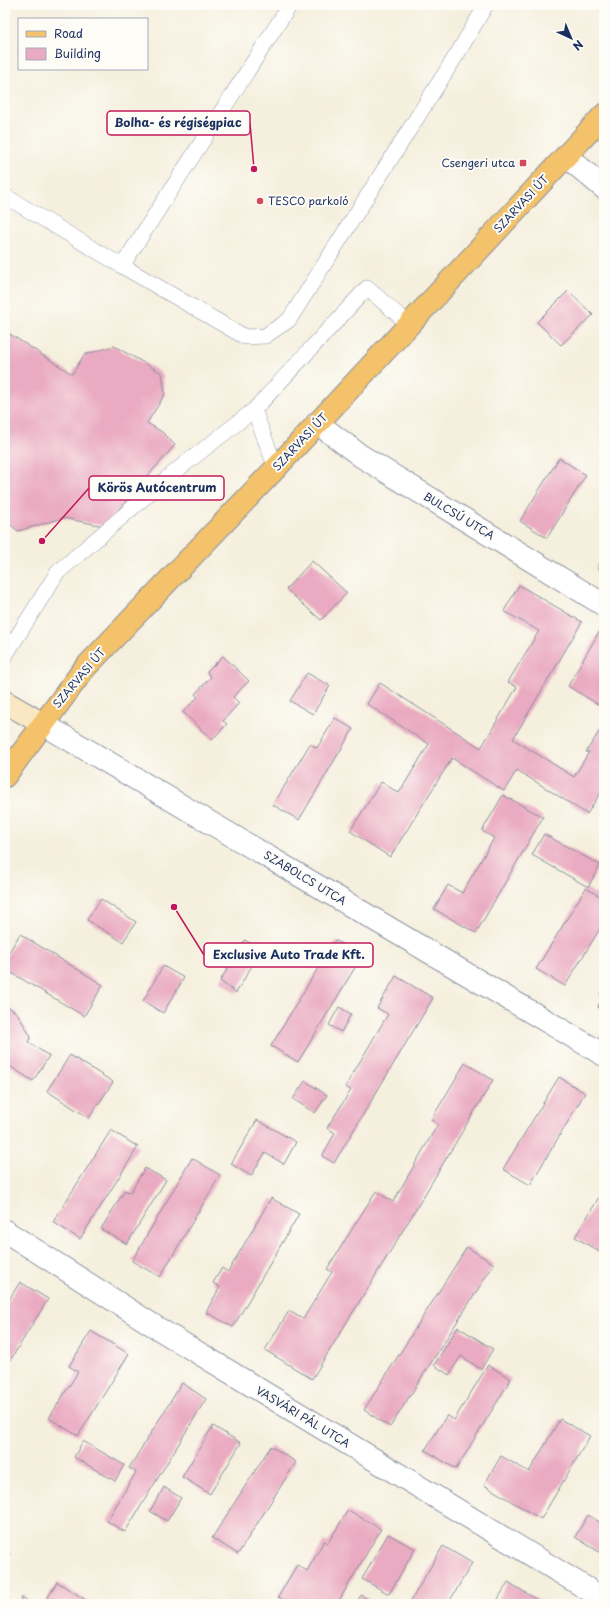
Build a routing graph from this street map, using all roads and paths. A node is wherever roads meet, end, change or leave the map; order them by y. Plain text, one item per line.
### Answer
1 (290, 5) edge
2 (486, 5) edge
3 (604, 115) edge
4 (566, 156) junction
5 (604, 188) edge
6 (5, 196) edge
7 (122, 266) junction
8 (409, 324) junction
9 (254, 410) junction
10 (317, 423) junction
11 (276, 468) junction
12 (604, 605) edge
13 (5, 656) edge
14 (5, 702) edge
15 (43, 724) junction
16 (5, 776) edge
17 (604, 1055) edge
18 (5, 1231) edge
19 (604, 1599) edge

1 - 7 lane
2 - 7 lane
3 - 4 main road, SZARVASI ÚT
4 - 5 street
4 - 8 main road, SZARVASI ÚT
6 - 7 lane
8 - 9 lane
8 - 10 main road, SZARVASI ÚT
9 - 11 lane
9 - 13 lane
10 - 11 main road, SZARVASI ÚT
10 - 12 street, BULCSÚ UTCA
11 - 15 main road, SZARVASI ÚT
14 - 15 street, SZABOLCS UTCA
15 - 16 main road, SZARVASI ÚT
15 - 17 street, SZABOLCS UTCA
18 - 19 street, VASVÁRI PÁL UTCA

